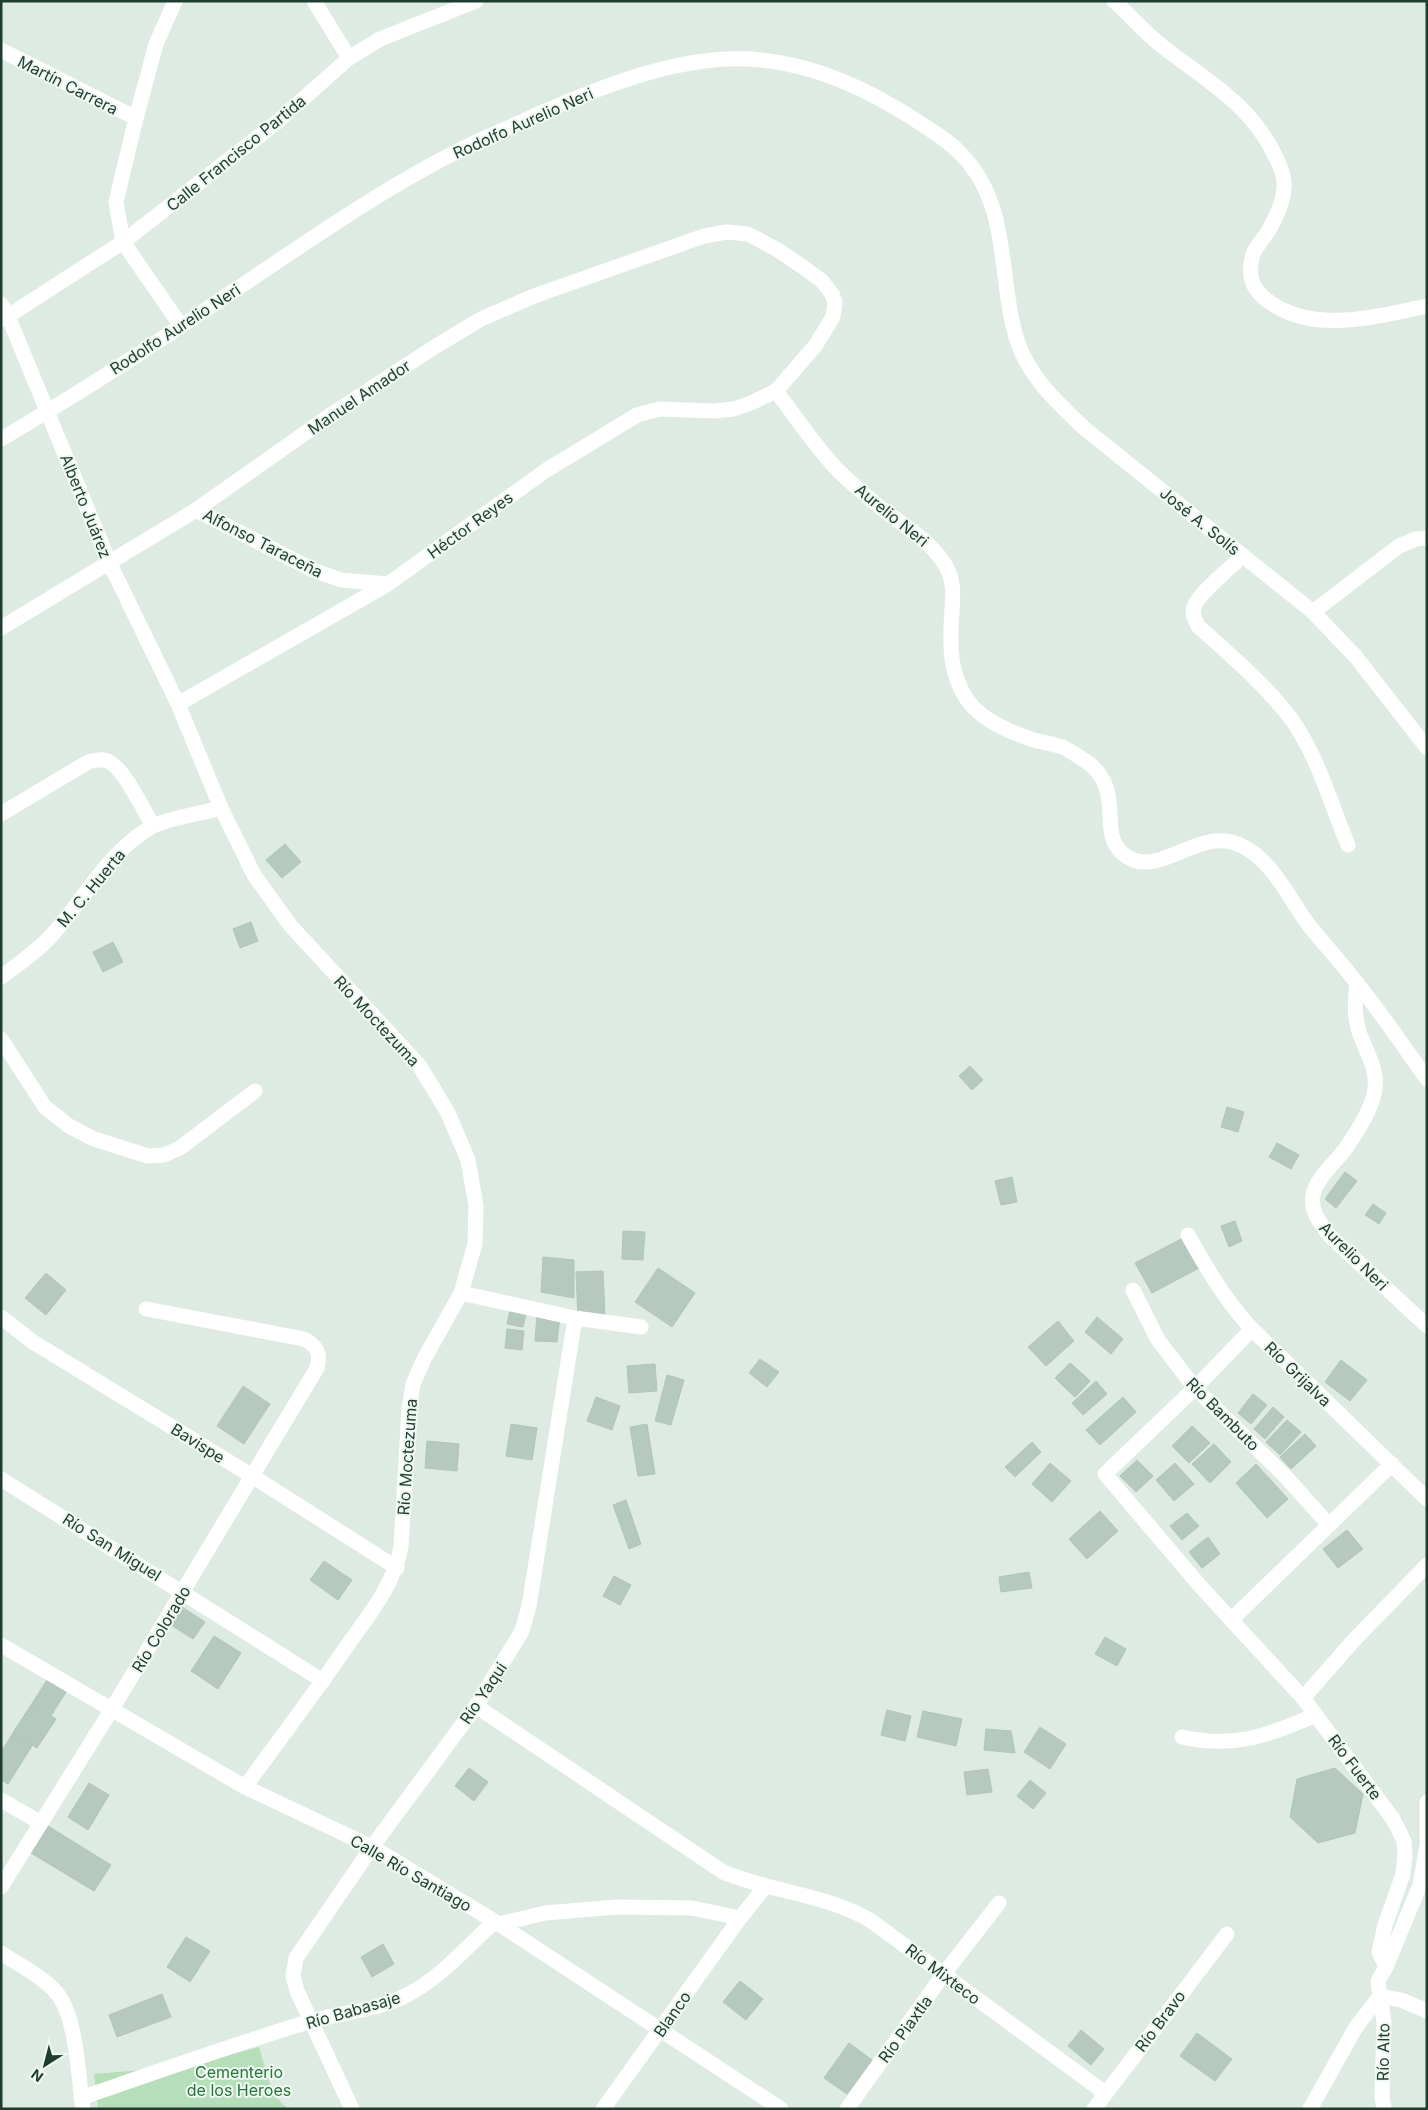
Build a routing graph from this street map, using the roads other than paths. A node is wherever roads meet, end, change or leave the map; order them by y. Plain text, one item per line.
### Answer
1 (175, 1) edge
2 (314, 1) edge
3 (476, 1) edge
4 (1115, 2) edge
5 (1, 50) edge
6 (349, 58) junction
7 (136, 118) junction
8 (123, 242) junction
9 (1005, 279) joint
10 (1427, 306) edge
11 (4, 313) edge
12 (181, 326) junction
13 (776, 391) junction
14 (48, 411) junction
15 (1, 439) edge
16 (196, 510) junction
17 (1427, 538) edge
18 (1243, 556) junction
19 (110, 564) junction
20 (388, 584) junction
21 (1313, 612) junction
22 (1, 628) edge
23 (178, 704) junction
24 (1427, 748) edge
25 (221, 808) junction
26 (1, 814) edge
27 (153, 826) junction
28 (1348, 845) dead end
29 (1, 977) edge
30 (1357, 983) junction
31 (1, 1039) edge
32 (1427, 1079) edge
33 (255, 1091) dead end
34 (1188, 1235) dead end
35 (1133, 1290) dead end
36 (462, 1293) junction
37 (146, 1309) dead end
38 (1, 1316) edge
39 (575, 1318) junction
40 (1427, 1326) edge
41 (641, 1327) dead end
42 (1252, 1329) junction
43 (1195, 1388) junction
44 (1392, 1464) junction
45 (252, 1476) junction
46 (1, 1479) edge
47 (1427, 1499) edge
48 (1329, 1525) junction
49 (1427, 1565) edge
50 (397, 1568) junction
51 (183, 1592) junction
52 (1231, 1620) junction
53 (1, 1645) edge
54 (323, 1681) junction
55 (1304, 1698) junction
56 (476, 1706) junction
57 (112, 1710) junction
58 (1316, 1716) junction
59 (1182, 1737) dead end
60 (245, 1788) junction
61 (1, 1800) edge
62 (1427, 1802) edge
63 (41, 1823) junction
64 (1427, 1840) edge
65 (1427, 1845) edge
66 (372, 1847) junction
67 (766, 1886) junction
68 (1, 1887) edge
69 (999, 1903) dead end
70 (740, 1918) junction
71 (496, 1923) junction
72 (1227, 1934) dead end
73 (1, 1953) edge
74 (1386, 1966) junction
75 (943, 1975) junction
76 (1380, 1996) junction
77 (1427, 2011) edge
78 (310, 2021) junction
79 (661, 2030) junction
80 (1104, 2093) junction
81 (82, 2104) edge
82 (352, 2109) edge
83 (603, 2109) edge
84 (781, 2109) edge
85 (847, 2109) edge
86 (1094, 2109) edge
87 (1310, 2109) edge
88 (1384, 2109) edge

1 - 7 street
2 - 6 street
3 - 6 street, Calle Francisco Partida
4 - 10 street
5 - 7 street, Martín Carrera
6 - 8 street, Calle Francisco Partida
7 - 8 street
8 - 11 street, Calle Francisco Partida
8 - 12 street
9 - 12 street, Rodolfo Aurelio Neri
9 - 18 street, José A. Solís
11 - 14 street, Alberto Juárez
12 - 14 street, Rodolfo Aurelio Neri
13 - 16 street, Manuel Amador
13 - 20 street, Héctor Reyes
13 - 30 street, Aurelio Neri
14 - 15 street, Rodolfo Aurelio Neri
14 - 19 street, Alberto Juárez
16 - 19 street, Manuel Amador
16 - 20 street, Alfonso Taraceña
17 - 21 street
18 - 21 street, José A. Solís
18 - 28 street
19 - 22 street, Manuel Amador
19 - 23 street, Alberto Juárez
20 - 23 street, Héctor Reyes
21 - 24 street, José A. Solís
23 - 25 street, Río Moctezuma
25 - 27 street, M. C. Huerta
25 - 36 street, Río Moctezuma
26 - 27 street
27 - 29 street, M. C. Huerta
30 - 32 street, Aurelio Neri
30 - 40 street, Aurelio Neri
31 - 33 street
34 - 42 street, Río Grijalva
35 - 43 street, Río Bambuto
36 - 39 street
36 - 50 street, Río Moctezuma
37 - 45 street, Río Colorado
38 - 45 street, Bavispe
39 - 41 street
39 - 56 street, Río Yaqui
42 - 43 street
42 - 44 street, Río Grijalva
43 - 48 street, Río Bambuto
43 - 52 street, Río Fuerte
44 - 47 street, Río Grijalva
44 - 48 street
45 - 50 street, Bavispe
45 - 51 street, Río Colorado
46 - 51 street, Río San Miguel
48 - 52 street
49 - 55 street
50 - 54 street, Río Moctezuma
51 - 54 street, Río San Miguel
51 - 57 street, Río Colorado
52 - 55 street, Río Fuerte
53 - 57 street, Calle Río Santiago
54 - 60 street, Río Moctezuma
55 - 58 street, Río Fuerte
56 - 66 street, Río Yaqui
56 - 67 street, Río Mixteco
57 - 60 street, Calle Río Santiago
57 - 63 street, Río Colorado
58 - 59 street
58 - 74 street, Río Fuerte
60 - 66 street, Calle Río Santiago
61 - 63 street
62 - 64 street
63 - 68 street, Río Colorado
65 - 74 street
66 - 71 street, Calle Río Santiago
66 - 78 street, Río Yaqui
67 - 70 street, Blanco
67 - 75 street, Río Mixteco
69 - 75 street, Río Piaxtla
70 - 71 street
70 - 79 street, Blanco
71 - 78 street, Río Babasaje
71 - 79 street, Calle Río Santiago
72 - 80 street, Río Bravo
73 - 81 street
74 - 76 street
75 - 80 street, Río Mixteco
75 - 85 street, Río Piaxtla
76 - 77 street
76 - 87 street
76 - 88 street, Río Alto
78 - 81 street, Río Babasaje
78 - 82 street, Río Yaqui
79 - 83 street, Blanco
79 - 84 street, Calle Río Santiago
80 - 86 street, Río Bravo

